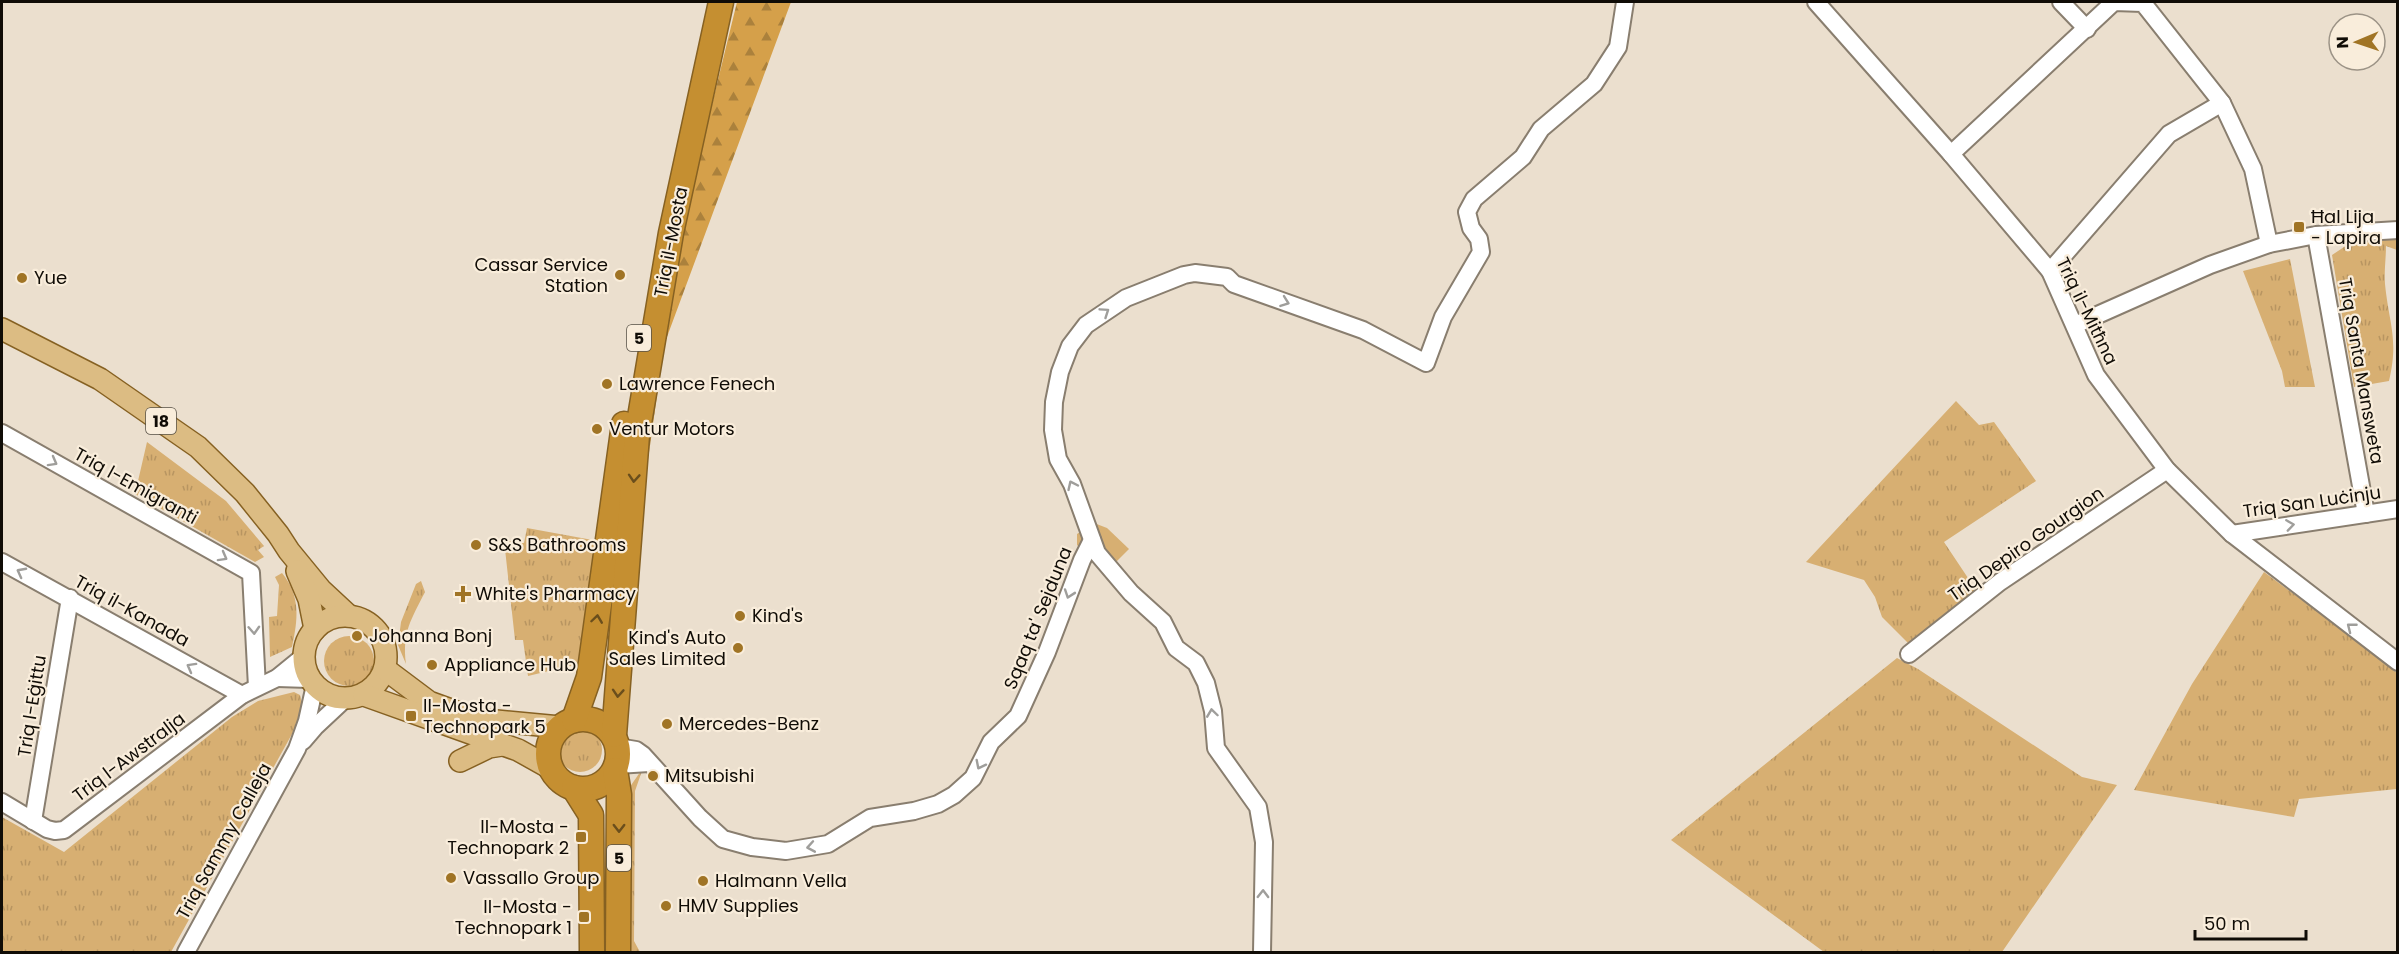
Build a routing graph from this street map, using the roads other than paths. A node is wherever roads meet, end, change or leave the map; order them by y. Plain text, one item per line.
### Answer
1 (706, 2) edge
2 (721, 2) edge
3 (1625, 2) edge
4 (1815, 2) edge
5 (2061, 2) edge
6 (2115, 2) edge
7 (2087, 29) junction
8 (2222, 104) junction
9 (1951, 154) junction
10 (2397, 230) edge
11 (2316, 235) junction
12 (2269, 244) junction
13 (2050, 271) junction
14 (2075, 325) junction
15 (2, 329) edge
16 (2, 433) edge
17 (2167, 470) junction
18 (2397, 509) edge
19 (2366, 514) junction
20 (2232, 534) junction
21 (1095, 546) junction
22 (289, 551) junction
23 (2, 562) edge
24 (69, 598) junction
25 (351, 616) junction
26 (315, 629) junction
27 (1909, 654) dead end
28 (304, 656) junction
29 (2397, 662) edge
30 (385, 669) junction
31 (277, 678) junction
32 (312, 682) junction
33 (250, 691) junction
34 (355, 697) junction
35 (567, 723) junction
36 (297, 748) junction
37 (616, 754) junction
38 (552, 769) junction
39 (574, 788) junction
40 (2, 802) edge
41 (33, 821) junction
42 (619, 950) edge
43 (186, 952) edge
44 (592, 952) edge
45 (1262, 952) edge

35 -> 1 highway, Triq il-Mosta / 5
2 -> 37 highway, Triq il-Mosta / 5
21 -> 3 street, Sqaq ta' Sejduna
4 - 9 street, Triq il-Mitħna
5 - 7 street
6 - 7 street
6 - 8 street
7 - 9 street
8 - 12 street
8 - 13 street
9 - 13 street, Triq il-Mitħna
10 - 11 street
11 - 12 street
11 - 19 street, Triq Santa Mansweta
12 - 14 street
13 - 14 street, Triq il-Mitħna
14 - 17 street, Triq il-Mitħna
15 - 22 main road, 18
16 -> 33 street, Triq l-Emigranti
17 - 20 street, Triq il-Mitħna
17 - 27 street, Triq Depiro Gourgion
18 - 19 street, Triq San Luċinju
20 -> 19 street, Triq San Luċinju
29 -> 20 street, Triq il-Mitħna
21 -> 37 street, Sqaq ta' Sejduna
45 -> 21 street
22 - 25 main road, 18
22 - 26 main road, 18
24 -> 23 street, Triq il-Kanada
33 -> 24 street, Triq il-Kanada
24 - 41 street, Triq l-Eġittu
25 - 26 main road
25 - 30 main road, 18
26 - 28 main road
28 - 31 street, Triq l-Awstralja
28 - 32 main road
30 - 34 main road
30 - 35 main road
31 - 32 street, Triq l-Awstralja
31 - 33 street, Triq l-Awstralja
32 - 34 main road
32 - 36 street, Triq Sammy Calleja
33 - 41 street, Triq l-Awstralja
34 - 36 street, Triq Sammy Calleja
34 - 38 main road
35 - 37 highway
35 - 38 highway, 5
36 - 43 street, Triq Sammy Calleja
37 - 39 highway
37 -> 42 highway, 5
38 - 39 highway, 5
39 - 44 highway, 5
40 - 41 street, Triq l-Awstralja

